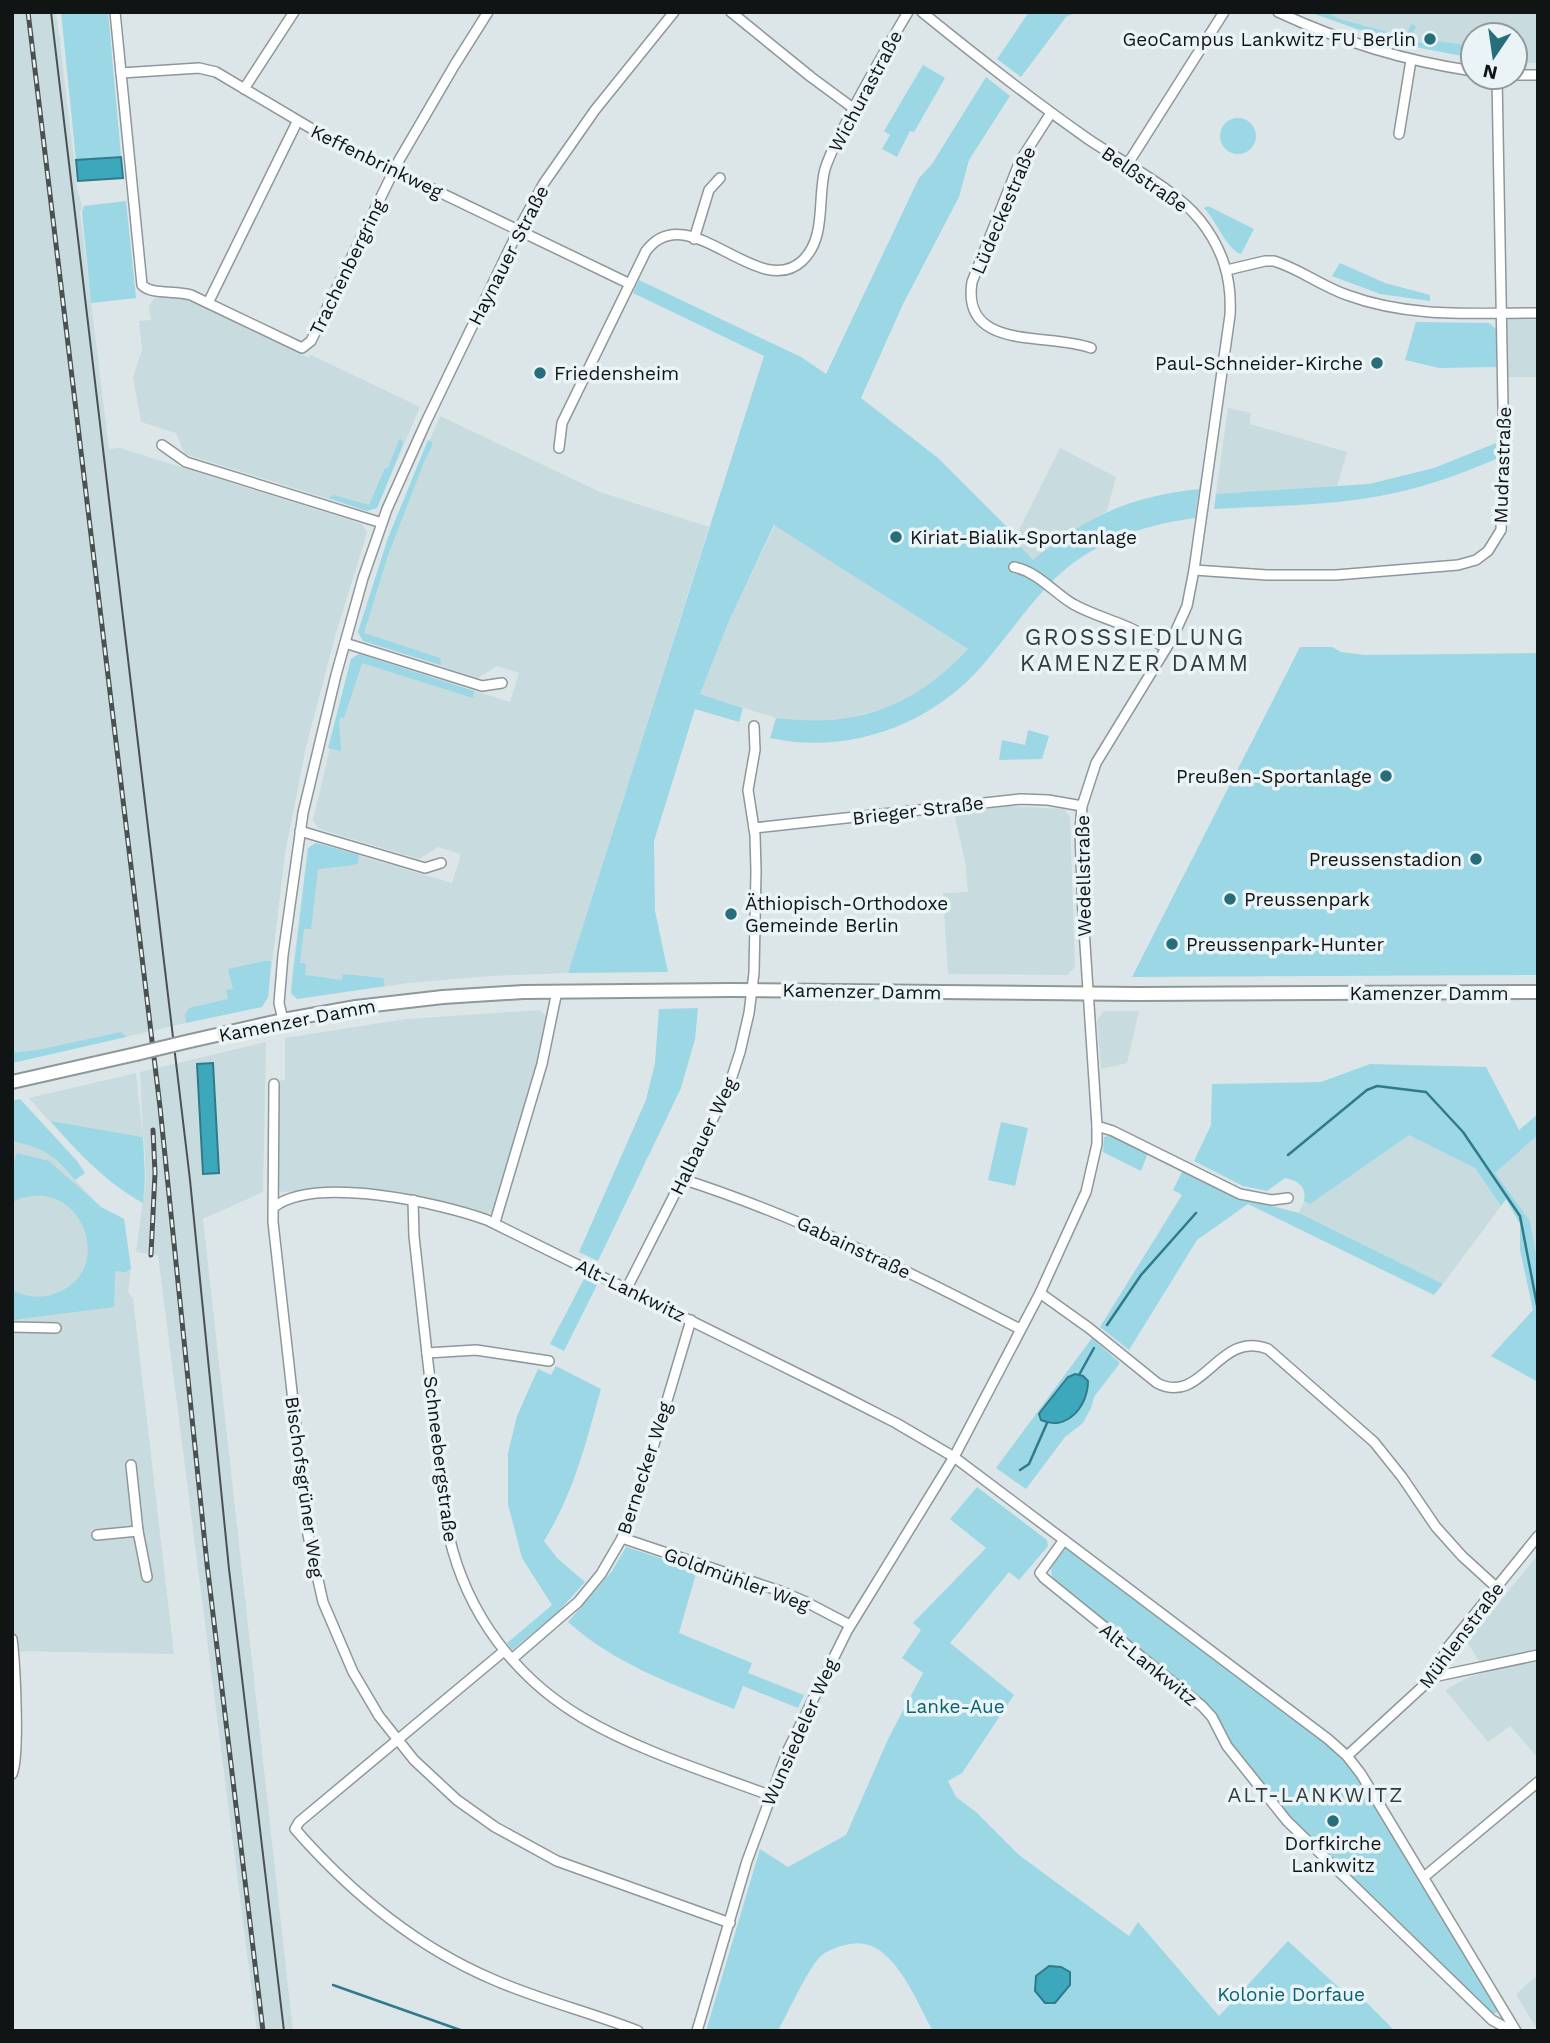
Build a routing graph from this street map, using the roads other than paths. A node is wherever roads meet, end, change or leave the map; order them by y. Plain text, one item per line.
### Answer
1 (115, 12) edge
2 (294, 12) edge
3 (488, 12) edge
4 (674, 12) edge
5 (731, 12) edge
6 (908, 12) edge
7 (922, 12) edge
8 (1224, 12) edge
9 (1278, 12) edge
10 (1411, 60) junction
11 (1459, 69) edge
12 (121, 73) junction
13 (244, 89) junction
14 (1497, 91) edge
15 (853, 108) junction
16 (1051, 113) junction
17 (297, 122) junction
18 (1399, 134) dead end
19 (1127, 165) junction
20 (394, 170) junction
21 (720, 178) dead end
22 (518, 230) junction
23 (694, 239) junction
24 (1227, 270) junction
25 (630, 284) junction
26 (208, 303) junction
27 (1503, 313) junction
28 (1538, 313) edge
29 (1091, 348) dead end
30 (162, 445) dead end
31 (559, 448) dead end
32 (382, 523) junction
33 (1014, 566) dead end
34 (1194, 570) junction
35 (345, 643) junction
36 (1166, 648) junction
37 (502, 683) dead end
38 (754, 726) dead end
39 (1082, 806) junction
40 (754, 828) junction
41 (300, 831) junction
42 (441, 863) dead end
43 (752, 990) junction
44 (557, 992) junction
45 (1538, 992) edge
46 (1088, 993) junction
47 (283, 1020) junction
48 (12, 1082) edge
49 (274, 1084) dead end
50 (1097, 1126) junction
51 (682, 1179) junction
52 (1288, 1198) dead end
53 (413, 1200) junction
54 (274, 1207) junction
55 (495, 1222) junction
56 (627, 1288) junction
57 (1040, 1293) junction
58 (691, 1320) junction
59 (12, 1327) edge
60 (56, 1328) dead end
61 (1020, 1329) junction
62 (427, 1353) junction
63 (549, 1361) dead end
64 (954, 1458) junction
65 (131, 1465) dead end
66 (138, 1531) junction
67 (97, 1535) dead end
68 (1538, 1536) edge
69 (622, 1538) junction
70 (1064, 1540) junction
71 (147, 1577) dead end
72 (1496, 1587) junction
73 (850, 1625) junction
74 (12, 1639) edge
75 (504, 1651) junction
76 (1538, 1655) edge
77 (512, 1659) junction
78 (1433, 1677) junction
79 (397, 1740) junction
80 (1347, 1756) junction
81 (12, 1774) edge
82 (1538, 1782) edge
83 (769, 1795) junction
84 (1423, 1877) junction
85 (730, 1923) junction
86 (638, 2031) edge
87 (697, 2031) edge
88 (1514, 2031) edge

1 - 12 street, Trachenbergring
2 - 13 street
3 - 20 street, Trachenbergring
4 - 22 street, Haynauer Straße
5 - 15 street
6 - 15 street, Wichurastraße
7 - 16 street, Belßstraße
8 - 19 street
9 - 10 street
10 - 11 street
10 - 18 street
12 - 13 street, Keffenbrinkweg
12 - 26 street, Trachenbergring
13 - 17 street, Keffenbrinkweg
14 - 27 street, Mudrastraße
15 - 23 street, Wichurastraße
16 - 19 street, Belßstraße
16 - 29 street, Lüdeckestraße
17 - 20 street, Keffenbrinkweg
17 - 26 street
19 - 24 street, Belßstraße
20 - 22 street, Keffenbrinkweg
20 - 26 street, Trachenbergring
21 - 23 street
22 - 25 street, Keffenbrinkweg
22 - 32 street, Haynauer Straße
23 - 25 street, Wichurastraße
24 - 27 street
24 - 34 street, Wedellstraße
25 - 31 street
27 - 28 street
27 - 34 street, Mudrastraße
30 - 32 street
32 - 35 street, Haynauer Straße
33 - 36 street
34 - 36 street, Wedellstraße
35 - 37 street
35 - 41 street, Haynauer Straße
36 - 39 street, Wedellstraße
38 - 40 street, Halbauer Weg
39 - 40 street, Brieger Straße
39 - 46 street, Wedellstraße
40 - 43 street, Halbauer Weg
41 - 42 street
41 - 47 street, Haynauer Straße
43 - 44 main road, Kamenzer Damm
43 - 46 main road, Kamenzer Damm
43 - 51 street, Halbauer Weg
44 - 47 main road, Kamenzer Damm
44 - 55 street
45 - 46 main road, Kamenzer Damm
46 - 50 street, Wedellstraße
47 - 48 main road, Kamenzer Damm, bridge
49 - 54 street
50 - 52 street
50 - 57 street, Wedellstraße
51 - 56 street, Halbauer Weg
51 - 61 street, Gabainstraße
53 - 54 street, Alt-Lankwitz
53 - 55 street, Alt-Lankwitz
53 - 62 street, Schneebergstraße
54 - 79 street, Bischofsgrüner Weg
55 - 56 street, Alt-Lankwitz
56 - 58 street, Alt-Lankwitz
57 - 61 street, Wedellstraße
57 - 72 street
58 - 64 street, Alt-Lankwitz
58 - 69 street, Bernecker Weg
59 - 60 street
61 - 64 street, Wedellstraße
62 - 63 street
62 - 75 street, Schneebergstraße
64 - 70 street, Alt-Lankwitz
64 - 73 street, Wunsiedeler Weg
65 - 66 street
66 - 67 street
66 - 71 street
68 - 72 street, Mühlenstraße
69 - 73 street, Goldmühler Weg
69 - 77 street, Bernecker Weg
70 - 80 street, Alt-Lankwitz
70 - 88 street, Alt-Lankwitz
72 - 78 street, Mühlenstraße
73 - 83 street, Wunsiedeler Weg
74 - 81 street
75 - 77 street, Schneebergstraße
75 - 79 street
76 - 78 street
77 - 83 street, Schneebergstraße
78 - 80 street, Mühlenstraße
79 - 85 street, Bischofsgrüner Weg
79 - 86 street
80 - 84 street, Alt-Lankwitz
82 - 84 street
83 - 85 street, Wunsiedeler Weg
84 - 88 street, Alt-Lankwitz
85 - 87 street, Wunsiedeler Weg

